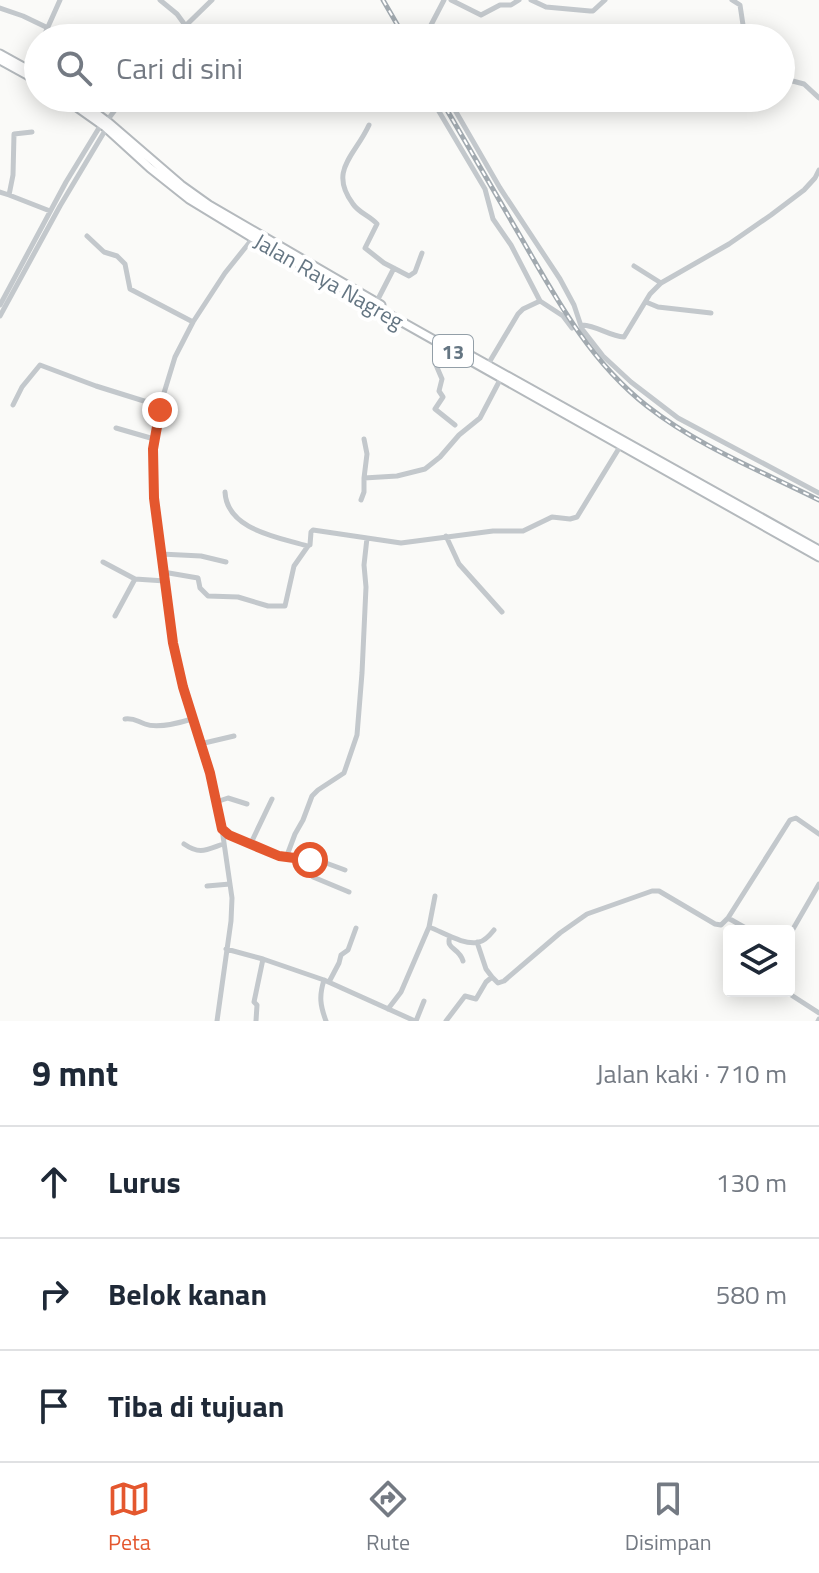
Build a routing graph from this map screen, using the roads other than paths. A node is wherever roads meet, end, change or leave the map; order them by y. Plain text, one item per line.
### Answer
1 (60, 0) edge
2 (160, 0) edge
3 (212, 0) edge
4 (443, 0) edge
5 (451, 0) edge
6 (519, 0) edge
7 (531, 0) edge
8 (605, 0) edge
9 (732, 0) edge
10 (0, 8) edge
11 (40, 24) edge
12 (50, 24) edge
13 (184, 24) edge
14 (186, 24) edge
15 (431, 24) edge
16 (743, 24) edge
17 (0, 57) edge
18 (24, 68) edge
19 (24, 72) edge
20 (795, 82) edge
21 (819, 98) edge
22 (88, 112) edge
23 (93, 112) edge
24 (114, 112) edge
25 (439, 112) edge
26 (456, 112) edge
27 (106, 123) junction
28 (369, 125) dead end
29 (32, 132) dead end
30 (819, 170) edge
31 (0, 192) edge
32 (9, 195) junction
33 (57, 204) junction
34 (50, 211) junction
35 (87, 236) dead end
36 (254, 236) junction
37 (422, 253) dead end
38 (634, 266) dead end
39 (394, 269) junction
40 (661, 283) junction
41 (540, 301) junction
42 (646, 302) junction
43 (376, 303) junction
44 (0, 305) edge
45 (711, 313) dead end
46 (0, 316) edge
47 (193, 322) junction
48 (582, 325) junction
49 (572, 328) dead end
50 (444, 347) junction
51 (486, 367) junction
52 (501, 378) junction
53 (13, 405) dead end
54 (160, 406) junction
55 (455, 425) dead end
56 (116, 428) dead end
57 (154, 439) junction
58 (364, 439) dead end
59 (622, 444) junction
60 (364, 478) junction
61 (225, 492) dead end
62 (819, 493) edge
63 (361, 500) dead end
64 (446, 536) junction
65 (367, 538) junction
66 (308, 546) junction
67 (819, 550) edge
68 (161, 554) junction
69 (819, 557) edge
70 (103, 562) dead end
71 (226, 562) dead end
72 (163, 572) junction
73 (135, 579) junction
74 (165, 581) junction
75 (502, 612) dead end
76 (115, 616) dead end
77 (125, 719) dead end
78 (192, 719) junction
79 (234, 736) dead end
80 (200, 744) junction
81 (272, 799) dead end
82 (216, 802) junction
83 (247, 804) dead end
84 (222, 829) junction
85 (819, 834) edge
86 (184, 844) dead end
87 (223, 844) junction
88 (250, 845) junction
89 (286, 858) junction
90 (310, 860) junction
91 (345, 870) dead end
92 (230, 884) junction
93 (819, 884) edge
94 (207, 886) dead end
95 (349, 892) dead end
96 (435, 896) dead end
97 (728, 918) junction
98 (740, 925) edge
99 (795, 926) edge
100 (429, 927) junction
101 (356, 928) dead end
102 (494, 930) dead end
103 (450, 936) junction
104 (477, 942) junction
105 (226, 949) junction
106 (263, 959) junction
107 (463, 961) dead end
108 (492, 977) junction
109 (326, 981) junction
110 (793, 997) edge
111 (424, 1001) dead end
112 (388, 1009) junction
113 (819, 1018) edge
114 (217, 1021) edge
115 (256, 1021) edge
116 (326, 1021) edge
117 (415, 1021) edge
118 (446, 1021) edge

1 - 12 street
2 - 13 street
3 - 14 street
4 - 15 street
5 - 6 street
7 - 8 street
9 - 16 street
10 - 11 street
17 - 18 highway
17 - 19 highway
20 - 21 street
22 - 27 highway, Jalan Raya Nagreg / 13
23 - 27 highway, Jalan Raya Nagreg / 13
24 - 27 street
25 - 41 street
26 - 48 street
27 - 33 street
27 - 36 highway, Jalan Raya Nagreg / 13
28 - 39 street
29 - 32 street
30 - 40 street
31 - 32 street
32 - 34 street
33 - 34 street
33 - 46 street
34 - 44 street
35 - 47 street
36 - 43 highway, Jalan Raya Nagreg / 13
36 - 47 street
36 - 50 highway, Jalan Raya Nagreg / 13
37 - 39 street
38 - 40 street
39 - 43 street
40 - 42 street
41 - 49 street
41 - 51 street
42 - 45 street
42 - 48 street
43 - 51 highway, Jalan Raya Nagreg / 13
47 - 54 street
48 - 62 street
50 - 51 highway, Jalan Raya Nagreg / 13
50 - 55 street
51 - 52 highway, Jalan Raya Nagreg / 13
51 - 59 highway, Jalan Raya Nagreg / 13
52 - 59 highway, Jalan Raya Nagreg / 13
52 - 60 street
53 - 54 street
54 - 57 street
56 - 57 street
57 - 68 street
58 - 60 street
59 - 64 street
59 - 67 highway, Jalan Raya Nagreg / 13
59 - 69 highway, Jalan Raya Nagreg / 13
60 - 63 street
61 - 66 street
64 - 65 street
64 - 75 street
65 - 66 street
65 - 89 street
66 - 72 street
68 - 71 street
68 - 72 street
70 - 73 street
72 - 74 street
73 - 74 street
73 - 76 street
74 - 78 street
77 - 78 street
78 - 80 street
79 - 80 street
80 - 82 street
81 - 88 street
82 - 83 street
82 - 84 street
84 - 87 street
84 - 88 street
85 - 97 street
86 - 87 street
87 - 92 street
88 - 89 street
89 - 90 street
90 - 91 street
90 - 95 street
92 - 94 street
92 - 105 street
93 - 99 street
96 - 100 street
97 - 98 street
97 - 108 street
100 - 103 street
100 - 112 street
101 - 109 street
102 - 104 street
103 - 104 street
103 - 107 street
104 - 108 street
105 - 106 street
105 - 114 street
106 - 109 street
106 - 115 street
108 - 118 street
109 - 112 street
109 - 116 street
110 - 113 street
111 - 117 street
112 - 117 street

